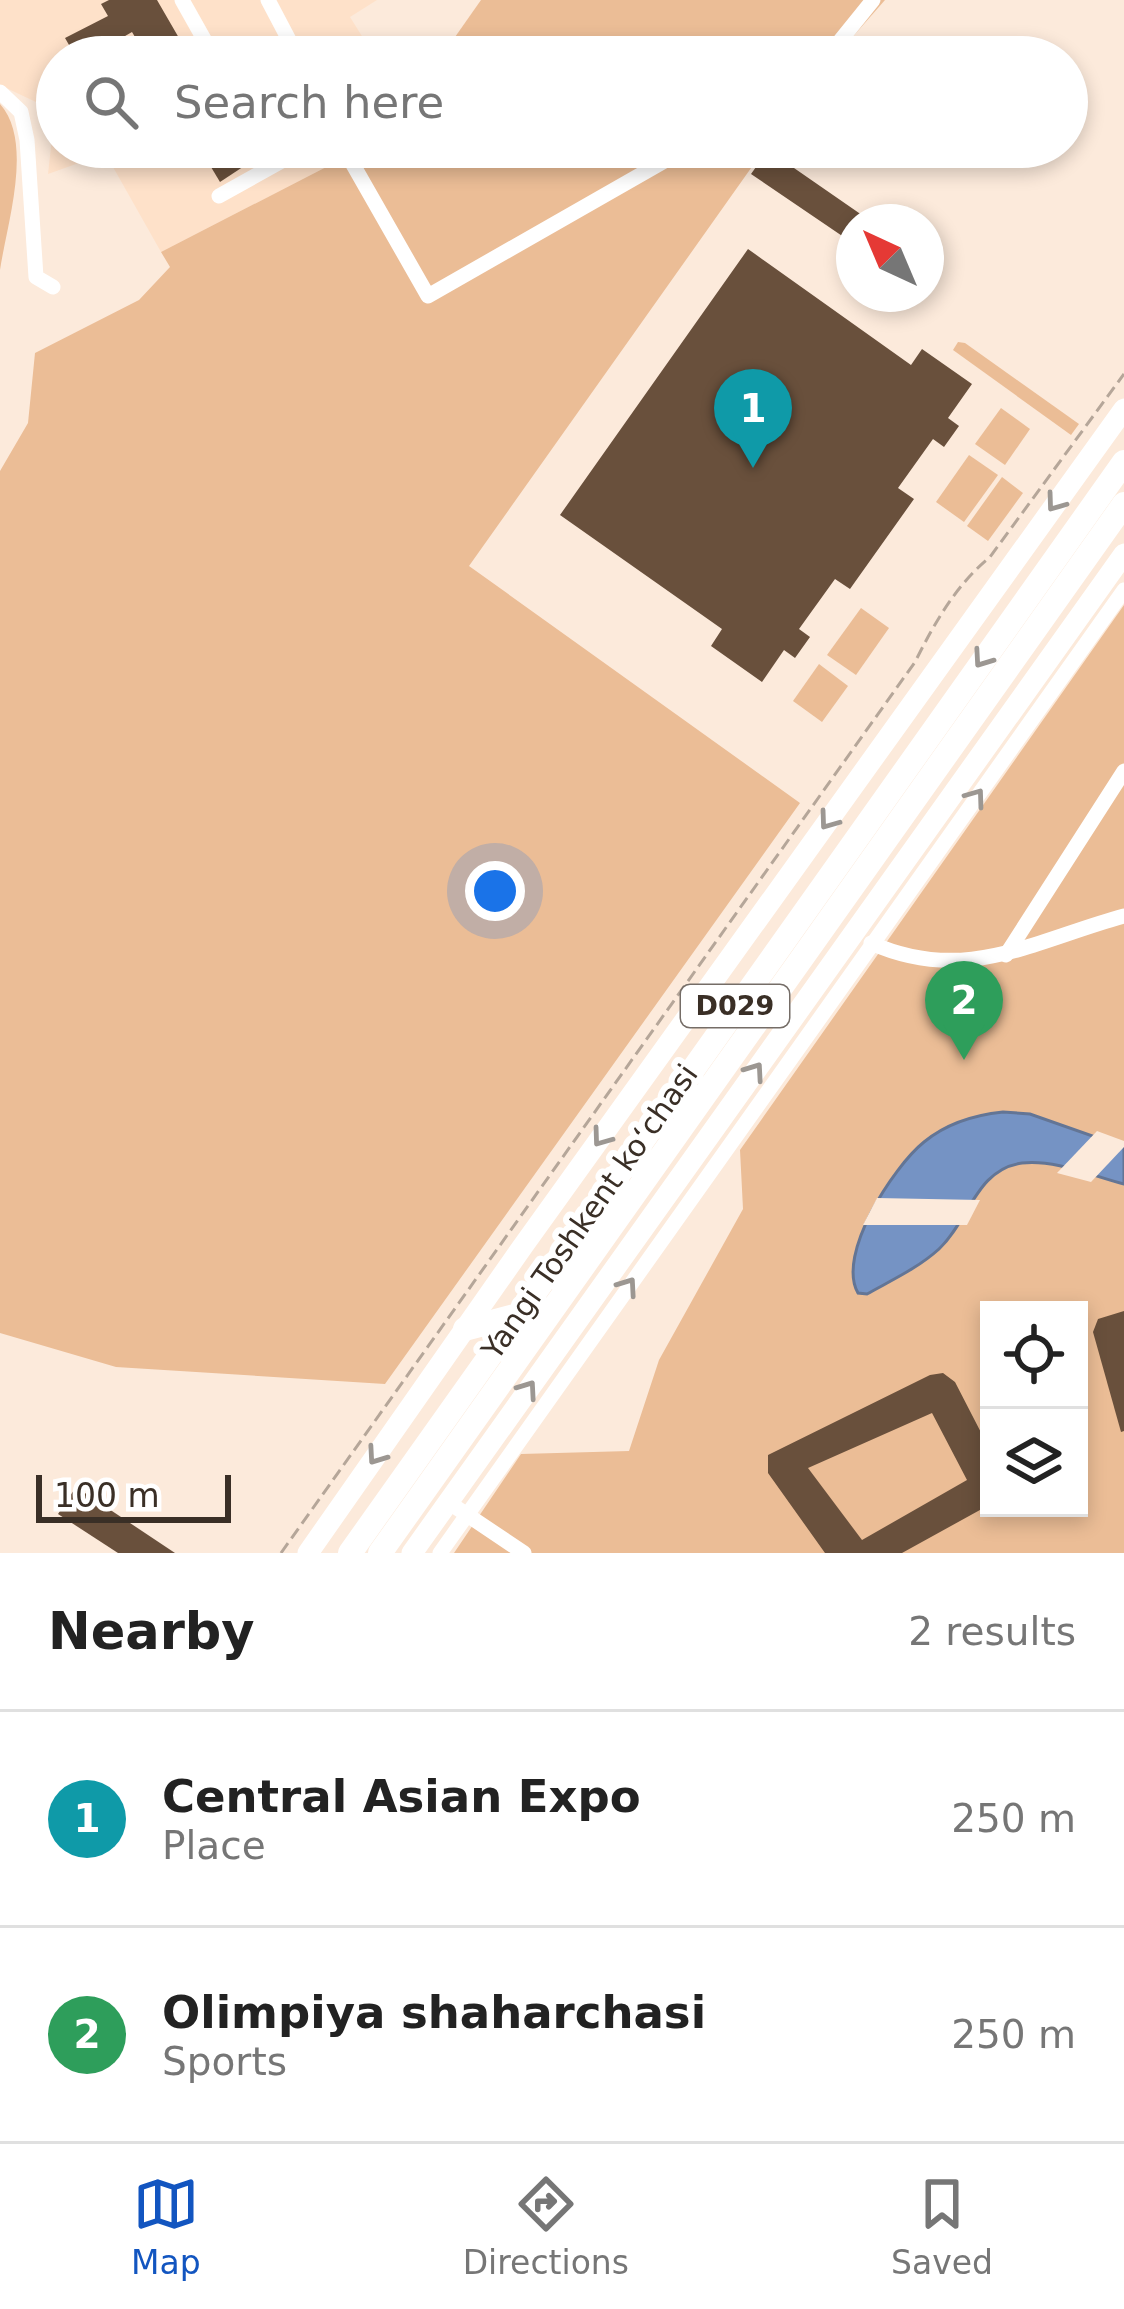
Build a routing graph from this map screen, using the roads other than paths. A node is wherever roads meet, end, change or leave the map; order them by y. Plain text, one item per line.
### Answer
1 (182, 0) edge
2 (268, 0) edge
3 (873, 0) edge
4 (202, 36) edge
5 (287, 36) edge
6 (844, 36) edge
7 (0, 92) edge
8 (270, 168) edge
9 (356, 168) edge
10 (652, 168) edge
11 (219, 196) dead end
12 (53, 287) dead end
13 (1124, 409) edge
14 (1124, 462) edge
15 (1124, 504) edge
16 (1124, 554) edge
17 (1122, 596) edge
18 (1124, 771) edge
19 (1124, 916) edge
20 (871, 944) junction
21 (1006, 955) junction
22 (518, 1315) junction
23 (465, 1329) junction
24 (458, 1508) junction
25 (308, 1553) edge
26 (350, 1553) edge
27 (380, 1553) edge
28 (412, 1553) edge
29 (440, 1553) edge
30 (524, 1553) edge

1 - 4 lane
2 - 5 lane
3 - 6 lane
7 - 12 lane
8 - 11 lane
9 - 10 lane
13 -> 23 main road
14 -> 22 highway, Yangi Toshkent ko‘chasi / D029
15 - 27 highway, Yangi Toshkent ko‘chasi / D029
24 -> 16 main road
20 -> 17 lane
18 - 21 lane
19 - 21 lane
20 - 21 lane
24 -> 20 lane
22 - 23 highway
22 - 26 highway, Yangi Toshkent ko‘chasi / D029
23 -> 25 main road
24 - 28 main road
24 - 29 lane
24 - 30 lane

